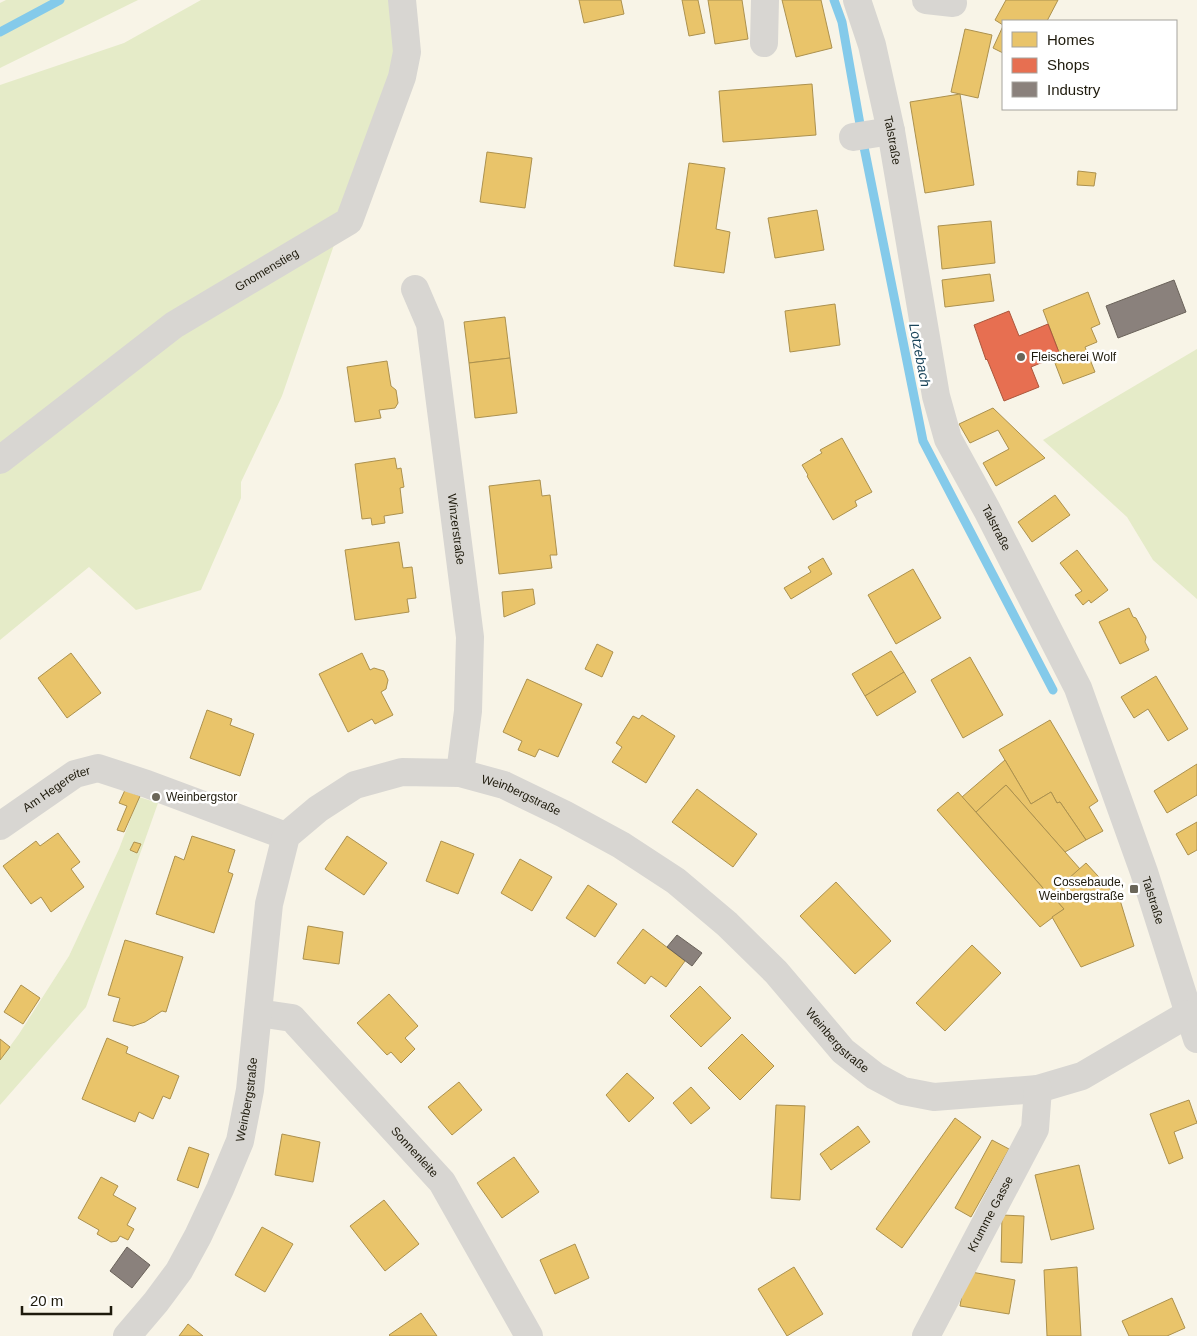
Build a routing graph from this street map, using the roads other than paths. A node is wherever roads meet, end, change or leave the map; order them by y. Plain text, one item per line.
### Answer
1 (402, 0) edge
2 (765, 0) edge
3 (857, 0) edge
4 (926, 0) edge
5 (953, 3) dead end
6 (764, 43) dead end
7 (415, 288) dead end
8 (0, 460) edge
9 (460, 773) junction
10 (0, 826) edge
11 (286, 836) junction
12 (258, 1013) junction
13 (1193, 1026) edge
14 (1038, 1089) junction
15 (127, 1336) edge
16 (529, 1336) edge
17 (926, 1336) edge

1 - 8 street, Gnomenstieg
2 - 6 street
3 - 13 street, Talstraße
4 - 5 street
7 - 9 street, Winzerstraße
9 - 11 street, Weinbergstraße
9 - 14 street, Weinbergstraße
10 - 11 street, Am Hegereiter
11 - 12 street, Weinbergstraße
12 - 15 street, Weinbergstraße
12 - 16 street, Sonnenleite
13 - 14 street, Weinbergstraße
14 - 17 street, Krumme Gasse

